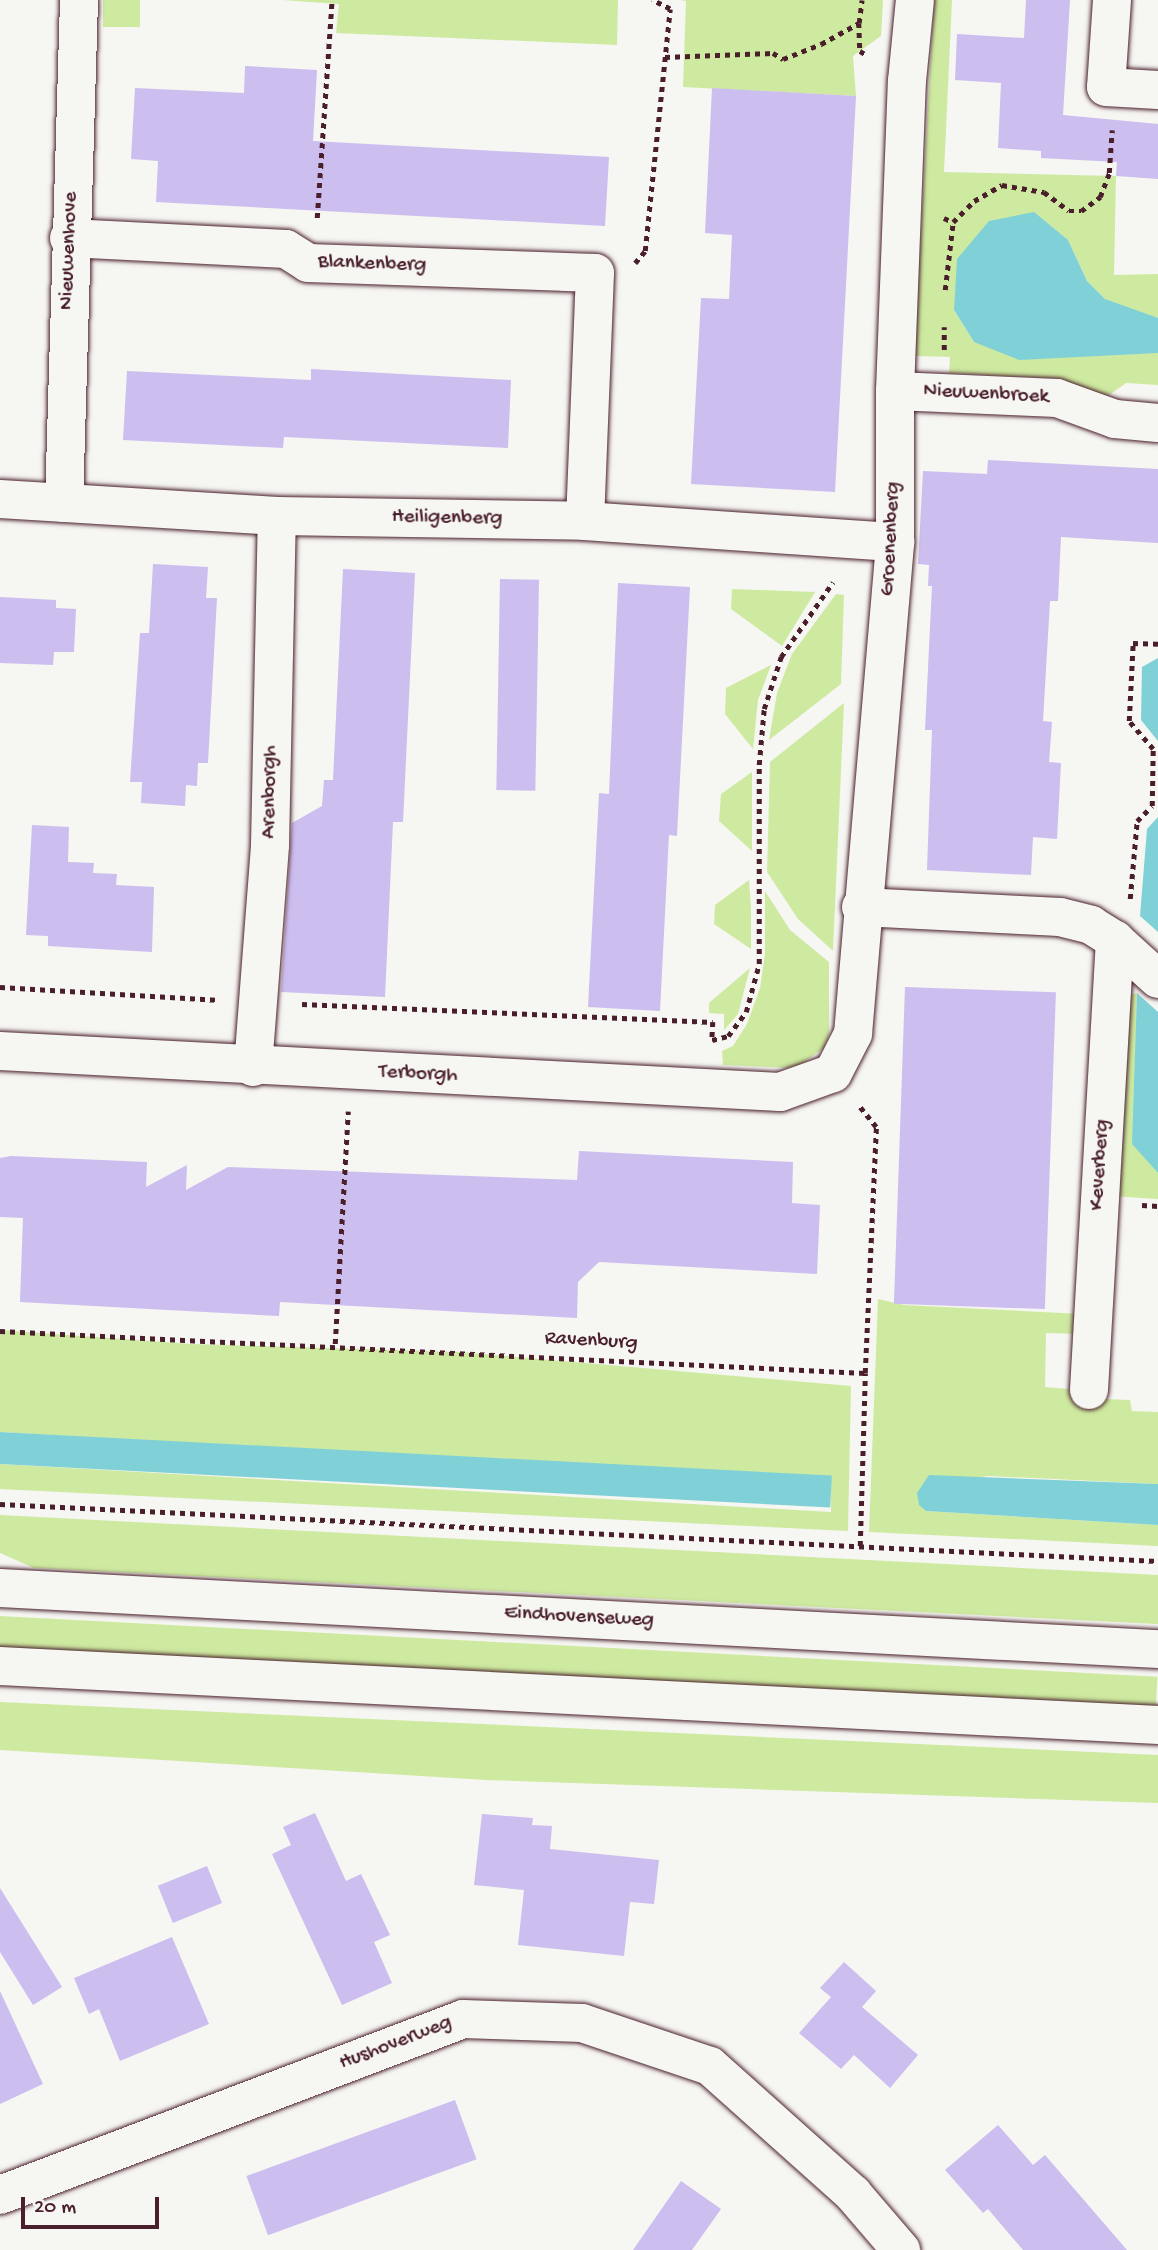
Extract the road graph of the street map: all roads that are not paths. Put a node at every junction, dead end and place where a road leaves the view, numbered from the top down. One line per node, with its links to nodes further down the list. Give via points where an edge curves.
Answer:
1 (79, 0): 5 (street, Nieuwenhove)
2 (915, 0): 6 (street, Groenenberg, via 907,81)
3 (1112, 0): 4 (street, via 1106,87)
4 (1158, 90)
5 (69, 238): 9 (street, Nieuwenhove); 11 (street, Blankenberg, via 286,249 308,263 595,273)
6 (895, 391): 7 (street, Nieuwenbroek, via 1057,398 1115,419); 12 (street, Groenenberg)
7 (1158, 423)
8 (0, 499): 9 (street, Heiligenberg)
9 (64, 503): 10 (street, Heiligenberg)
10 (277, 516): 11 (street, Heiligenberg); 17 (street, Arenborgh, via 270,845)
11 (586, 521): 12 (street, Heiligenberg)
12 (878, 541): 13 (street, Groenenberg)
13 (861, 907): 14 (street, via 1060,917 1091,925); 18 (street, Groenenberg, via 853,1034)
14 (1115, 940): 15 (street); 19 (street, Keverberg)
15 (1158, 979)
16 (0, 1051): 17 (street, Terborgh)
17 (253, 1067): 18 (street, Terborgh, via 780,1092)
18 (833, 1073)
19 (1089, 1390)
20 (0, 1588): 21 (street, Eindhovenseweg)
21 (1158, 1649)
22 (0, 1666): 23 (street)
23 (1158, 1725)
24 (0, 2195): 25 (street, Hushoverweg, via 463,2019 582,2023 710,2066 853,2194)
25 (901, 2250)

